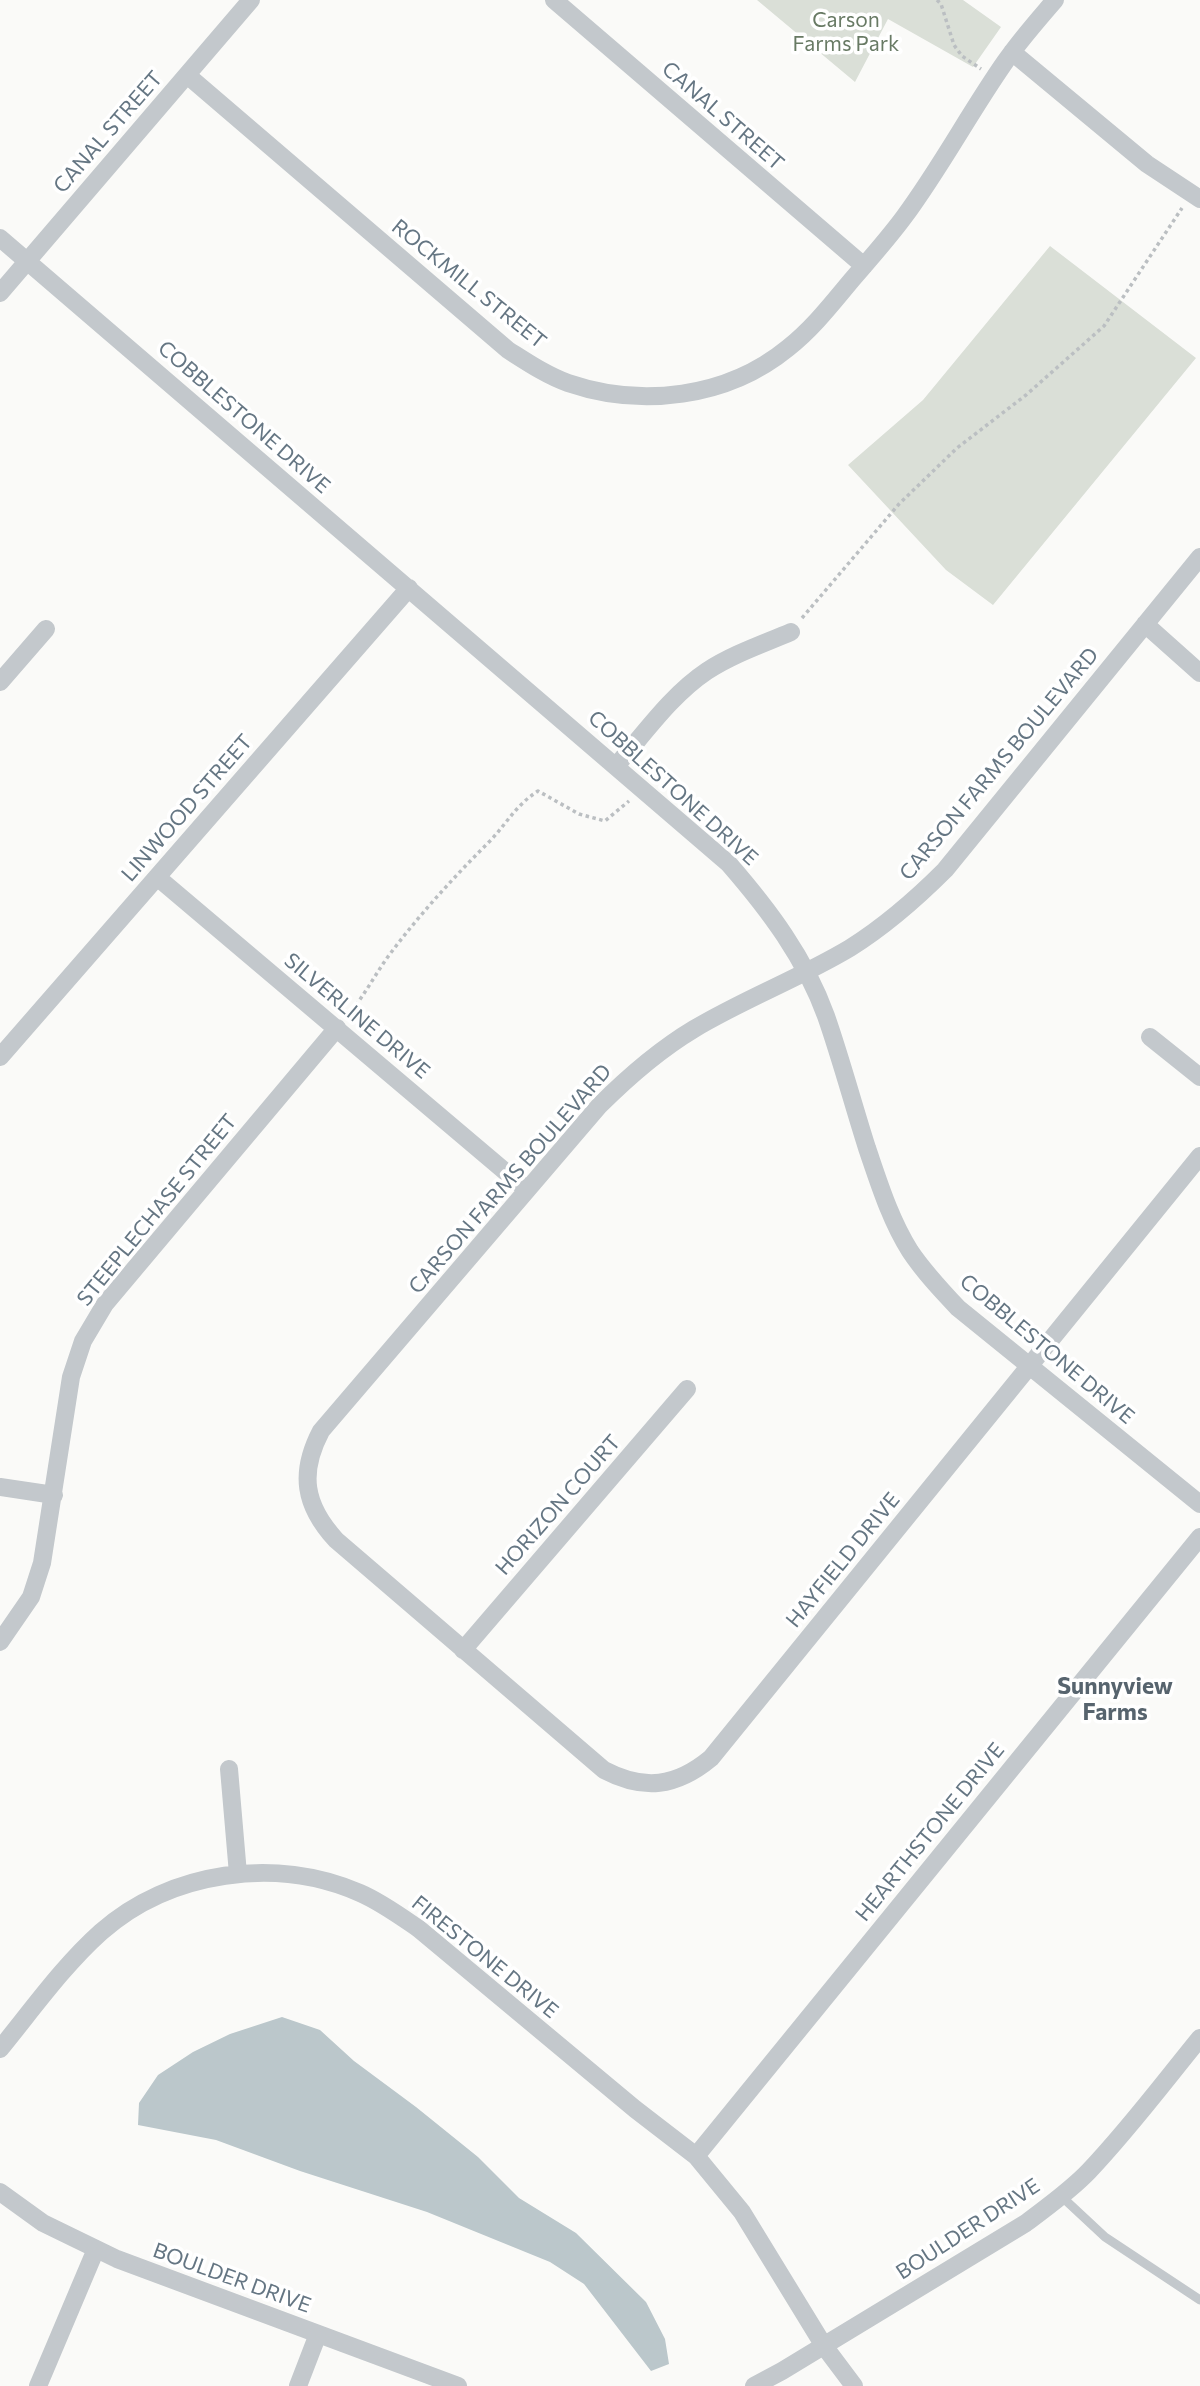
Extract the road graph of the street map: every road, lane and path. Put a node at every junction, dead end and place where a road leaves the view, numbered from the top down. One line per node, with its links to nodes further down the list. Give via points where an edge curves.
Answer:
1 (251, 0): 6 (street, CANAL STREET)
2 (554, 0): 11 (street, CANAL STREET)
3 (937, 0): 7 (path, via 954,45)
4 (1055, 0): 5 (street, ROCKMILL STREET)
5 (1012, 52): 7 (street, ROCKMILL STREET); 8 (street, via 1147,164)
6 (187, 75): 10 (street, CANAL STREET); 11 (street, ROCKMILL STREET, via 508,350 537,369 596,391 651,397 694,393 728,383 786,350 813,327)
7 (993, 79): 11 (street, ROCKMILL STREET, via 903,218)
8 (1196, 196): 17 (path, via 1104,326 957,448 899,504)
9 (0, 237): 10 (street, COBBLESTONE DRIVE)
10 (27, 261): 12 (street, CANAL STREET); 14 (street, COBBLESTONE DRIVE)
11 (864, 266)
12 (0, 293)
13 (1200, 557): 15 (street, CARSON FARMS BOULEVARD)
14 (408, 588): 20 (street, COBBLESTONE DRIVE); 22 (street, LINWOOD STREET)
15 (1145, 624): 18 (street); 23 (street, CARSON FARMS BOULEVARD, via 919,896 850,948)
16 (46, 629): 19 (street)
17 (792, 632): 20 (street, via 705,672 680,693)
18 (1200, 673)
19 (0, 682)
20 (616, 766): 21 (street, COBBLESTONE DRIVE)
21 (640, 787): 23 (street, COBBLESTONE DRIVE, via 729,864 759,898); 24 (path, via 605,821 579,814 538,791 522,801 442,889)
22 (157, 877): 24 (street, SILVERLINE DRIVE); 26 (street, LINWOOD STREET)
23 (806, 971): 29 (street, CARSON FARMS BOULEVARD, via 695,1028 659,1052 599,1106); 30 (street, COBBLESTONE DRIVE, via 825,1014 879,1186 909,1250 958,1308)
24 (337, 1028): 29 (street, SILVERLINE DRIVE); 33 (street, STEEPLECHASE STREET, via 105,1304 83,1341 71,1377)
25 (1150, 1037): 27 (street)
26 (0, 1057)
27 (1200, 1077)
28 (1200, 1156): 30 (street, HAYFIELD DRIVE)
29 (527, 1190): 37 (street, CARSON FARMS BOULEVARD, via 321,1431 307,1468 307,1488 321,1524)
30 (1029, 1366): 34 (street, COBBLESTONE DRIVE); 37 (street, HAYFIELD DRIVE, via 711,1758 696,1770 658,1784 621,1779 604,1770)
31 (687, 1390): 37 (street, HORIZON COURT)
32 (0, 1487): 33 (street)
33 (54, 1495): 36 (street, STEEPLECHASE STREET, via 31,1597)
34 (1200, 1504)
35 (1200, 1536): 42 (street, HEARTHSTONE DRIVE)
36 (0, 1642)
37 (463, 1650)
38 (229, 1769): 39 (street)
39 (238, 1874): 41 (street, FIRESTONE DRIVE, via 180,1886 111,1924 80,1951); 42 (street, FIRESTONE DRIVE, via 260,1871 331,1882 384,1905)
40 (1200, 2038): 44 (street, BOULDER DRIVE, via 1112,2145)
41 (0, 2049)
42 (696, 2156): 48 (street, FIRESTONE DRIVE, via 742,2212)
43 (0, 2192): 45 (street, BOULDER DRIVE, via 43,2223)
44 (1061, 2196): 46 (lane, via 1105,2237); 48 (street, BOULDER DRIVE, via 1026,2223)
45 (96, 2249): 47 (street, BOULDER DRIVE); 49 (street)
46 (1200, 2300)
47 (318, 2334): 50 (street); 51 (street, BOULDER DRIVE)
48 (824, 2346): 52 (street, BOULDER DRIVE); 53 (street, FIRESTONE DRIVE)
49 (38, 2386)
50 (298, 2386)
51 (458, 2386)
52 (754, 2386)
53 (854, 2386)

